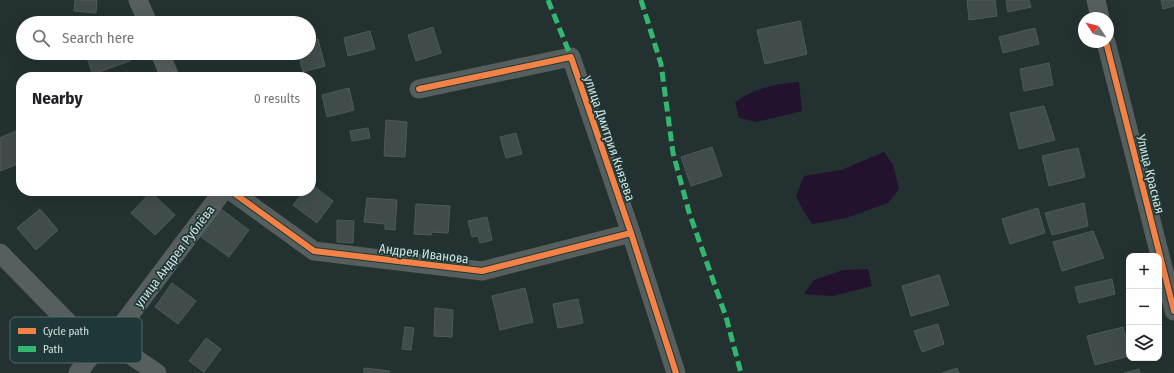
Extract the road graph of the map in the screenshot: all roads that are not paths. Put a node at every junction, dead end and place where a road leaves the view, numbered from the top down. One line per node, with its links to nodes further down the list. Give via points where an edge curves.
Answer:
1 (138, 0): 4 (street)
2 (1096, 0): 3 (street)
3 (1099, 12)
4 (145, 16)
5 (1108, 48): 13 (street, Улица Красная)
6 (163, 60): 7 (street)
7 (168, 72)
8 (419, 89): 11 (street, улица Дмитрия Князева, via 571,57)
9 (219, 196): 15 (street, улица Андрея Рублёва)
10 (238, 196): 11 (street, Андрея Иванова, via 314,251 482,271)
11 (631, 233): 20 (street, улица Дмитрия Князева)
12 (0, 253): 14 (street)
13 (1174, 311)
14 (71, 317)
15 (124, 317)
16 (87, 363): 18 (street, улица Андрея Рублёва)
17 (137, 363): 19 (street)
18 (78, 373)
19 (157, 373)
20 (676, 373)

